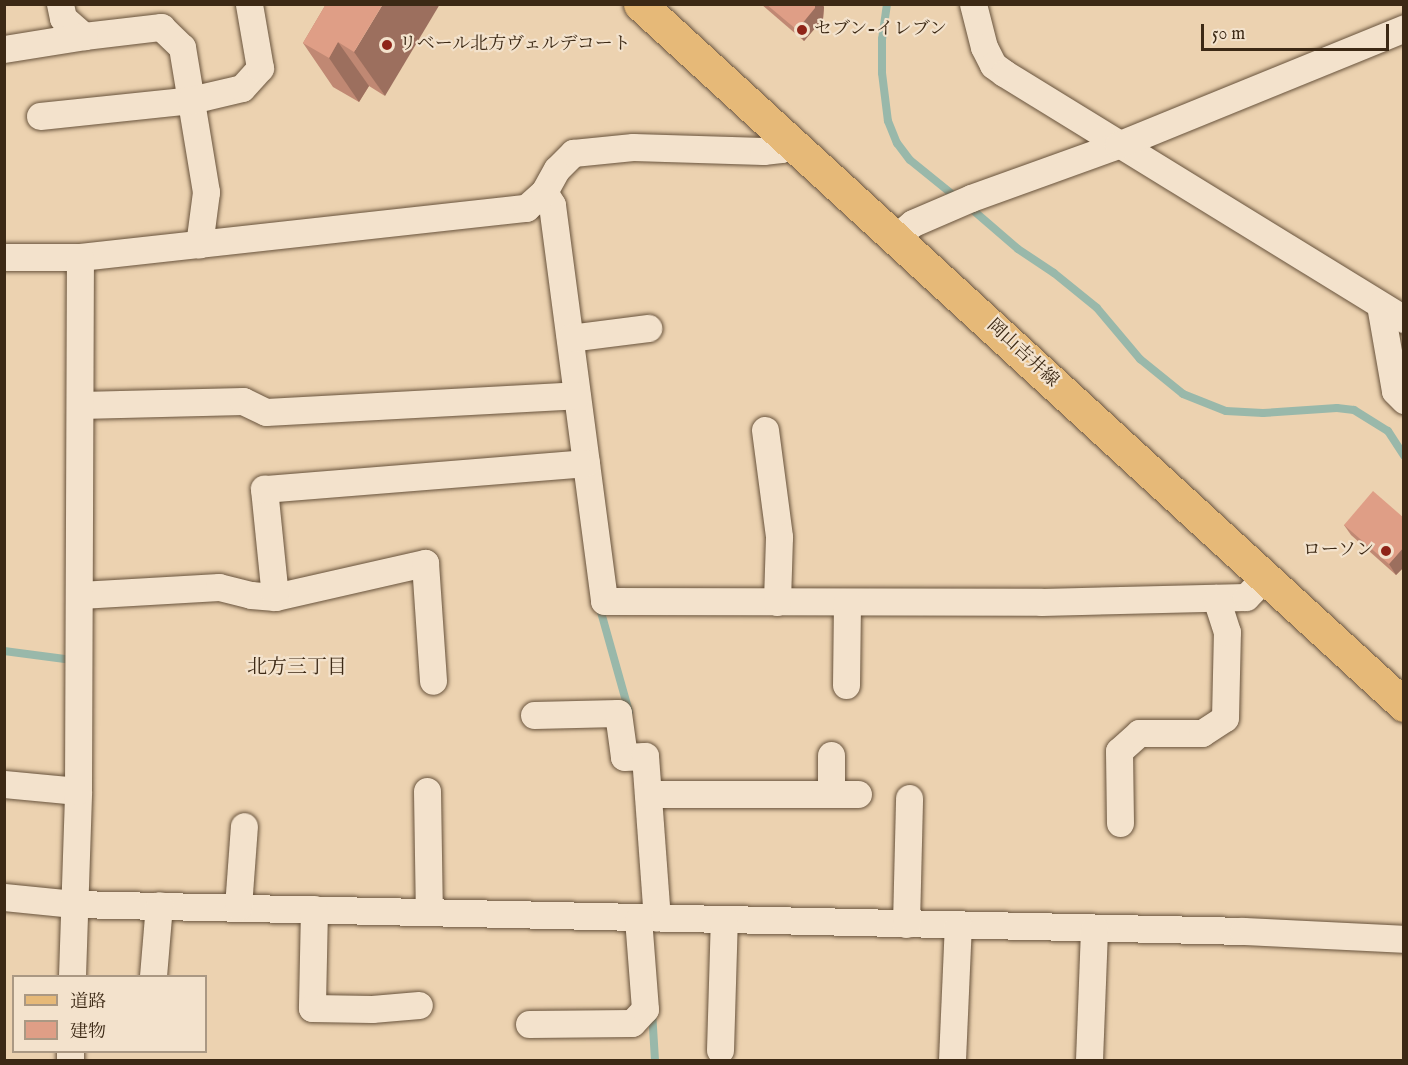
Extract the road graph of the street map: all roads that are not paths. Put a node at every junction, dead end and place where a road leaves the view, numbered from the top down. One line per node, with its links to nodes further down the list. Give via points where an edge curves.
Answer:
1 (60, 4): 6 (street, via 63,18)
2 (249, 4): 8 (street, via 260,68 242,88)
3 (640, 4): 10 (main road, 岡山吉井線)
4 (973, 4): 11 (street, via 993,65)
5 (1404, 28): 11 (street)
6 (84, 36): 7 (street); 8 (street, via 161,27 182,47)
7 (4, 49)
8 (191, 100): 9 (street); 14 (street, via 206,192)
9 (40, 116)
10 (791, 144): 12 (street, via 764,151 667,147 573,153 557,168); 13 (main road, 岡山吉井線)
11 (1118, 145): 13 (street, via 963,202 914,224); 17 (street)
12 (544, 192): 14 (street, via 526,207); 20 (street, via 552,205)
13 (896, 238): 26 (main road, 岡山吉井線)
14 (199, 245): 16 (street)
15 (4, 257): 16 (street)
16 (80, 257): 23 (street)
17 (1380, 305): 18 (street); 22 (street, via 1395,391)
18 (1404, 319)
19 (648, 328): 20 (street)
20 (570, 338): 21 (street)
21 (571, 395): 23 (street, via 266,412 243,401); 25 (street)
22 (1404, 400)
23 (80, 405): 27 (street)
24 (765, 429): 30 (street, via 779,537)
25 (580, 463): 28 (street, via 264,489); 30 (street, via 604,601)
26 (1265, 577): 29 (street, via 1246,597); 34 (main road, 岡山吉井線)
27 (80, 595): 28 (street, via 219,587); 38 (street)
28 (275, 597): 32 (street, via 425,563)
29 (1216, 598): 31 (street); 44 (street, via 1227,632 1225,718 1202,733 1138,733 1119,751)
30 (777, 602): 31 (street)
31 (847, 602): 33 (street)
32 (433, 681)
33 (846, 685)
34 (1404, 705)
35 (534, 715): 40 (street, via 618,713 624,757 645,756)
36 (831, 754): 41 (street)
37 (4, 784): 38 (street)
38 (71, 790): 47 (street)
39 (427, 791): 51 (street)
40 (648, 794): 41 (street); 52 (street)
41 (831, 794): 42 (street)
42 (858, 794)
43 (909, 798): 54 (street)
44 (1120, 823)
45 (244, 826): 49 (street)
46 (4, 897): 47 (street)
47 (67, 904): 48 (street); 58 (street)
48 (159, 905): 49 (street); 59 (street)
49 (238, 907): 50 (street)
50 (314, 909): 51 (street); 60 (street, via 312,1008 372,1010)
51 (429, 912): 52 (street)
52 (647, 919): 53 (street); 61 (street, via 645,1009 632,1023)
53 (724, 920): 54 (street); 62 (street)
54 (906, 924): 55 (street)
55 (958, 925): 56 (street); 63 (street)
56 (1095, 928): 57 (street); 64 (street)
57 (1404, 939)
58 (72, 975)
59 (153, 975)
60 (418, 1005)
61 (529, 1024)
62 (720, 1050)
63 (952, 1060)
64 (1089, 1060)

